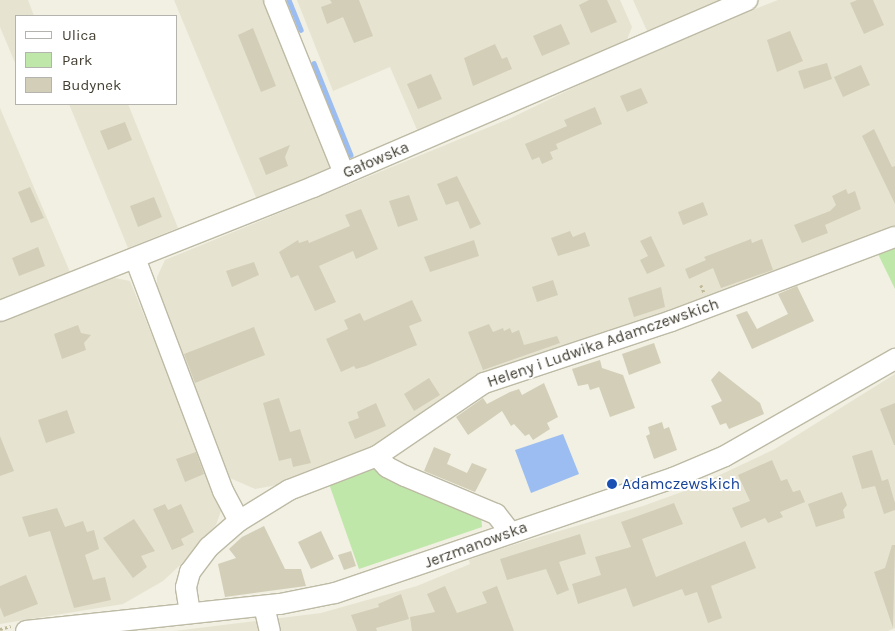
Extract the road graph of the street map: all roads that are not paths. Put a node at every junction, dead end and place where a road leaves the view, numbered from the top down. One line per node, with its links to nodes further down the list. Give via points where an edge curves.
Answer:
1 (274, 0): 3 (street)
2 (748, 0): 3 (street, Gałowska)
3 (344, 173): 5 (street, Gałowska)
4 (895, 237): 8 (street, Heleny i Ludwika Adamczewskich, via 671,321 484,383)
5 (135, 258): 6 (street, Gałowska); 9 (street, via 219,482)
6 (0, 311)
7 (895, 358): 10 (street, Jerzmanowska, via 738,451 673,478)
8 (377, 456): 9 (street, Heleny i Ludwika Adamczewskich, via 290,490); 10 (street, via 387,467 405,476 496,514)
9 (239, 521): 12 (street, Heleny i Ludwika Adamczewskich, via 210,547 190,572 186,587)
10 (511, 534): 11 (street, Jerzmanowska, via 336,593)
11 (264, 606): 12 (street, Jerzmanowska); 15 (street)
12 (190, 613): 13 (street, Jerzmanowska)
13 (140, 624): 14 (street, Jerzmanowska)
14 (26, 631)
15 (270, 631)

